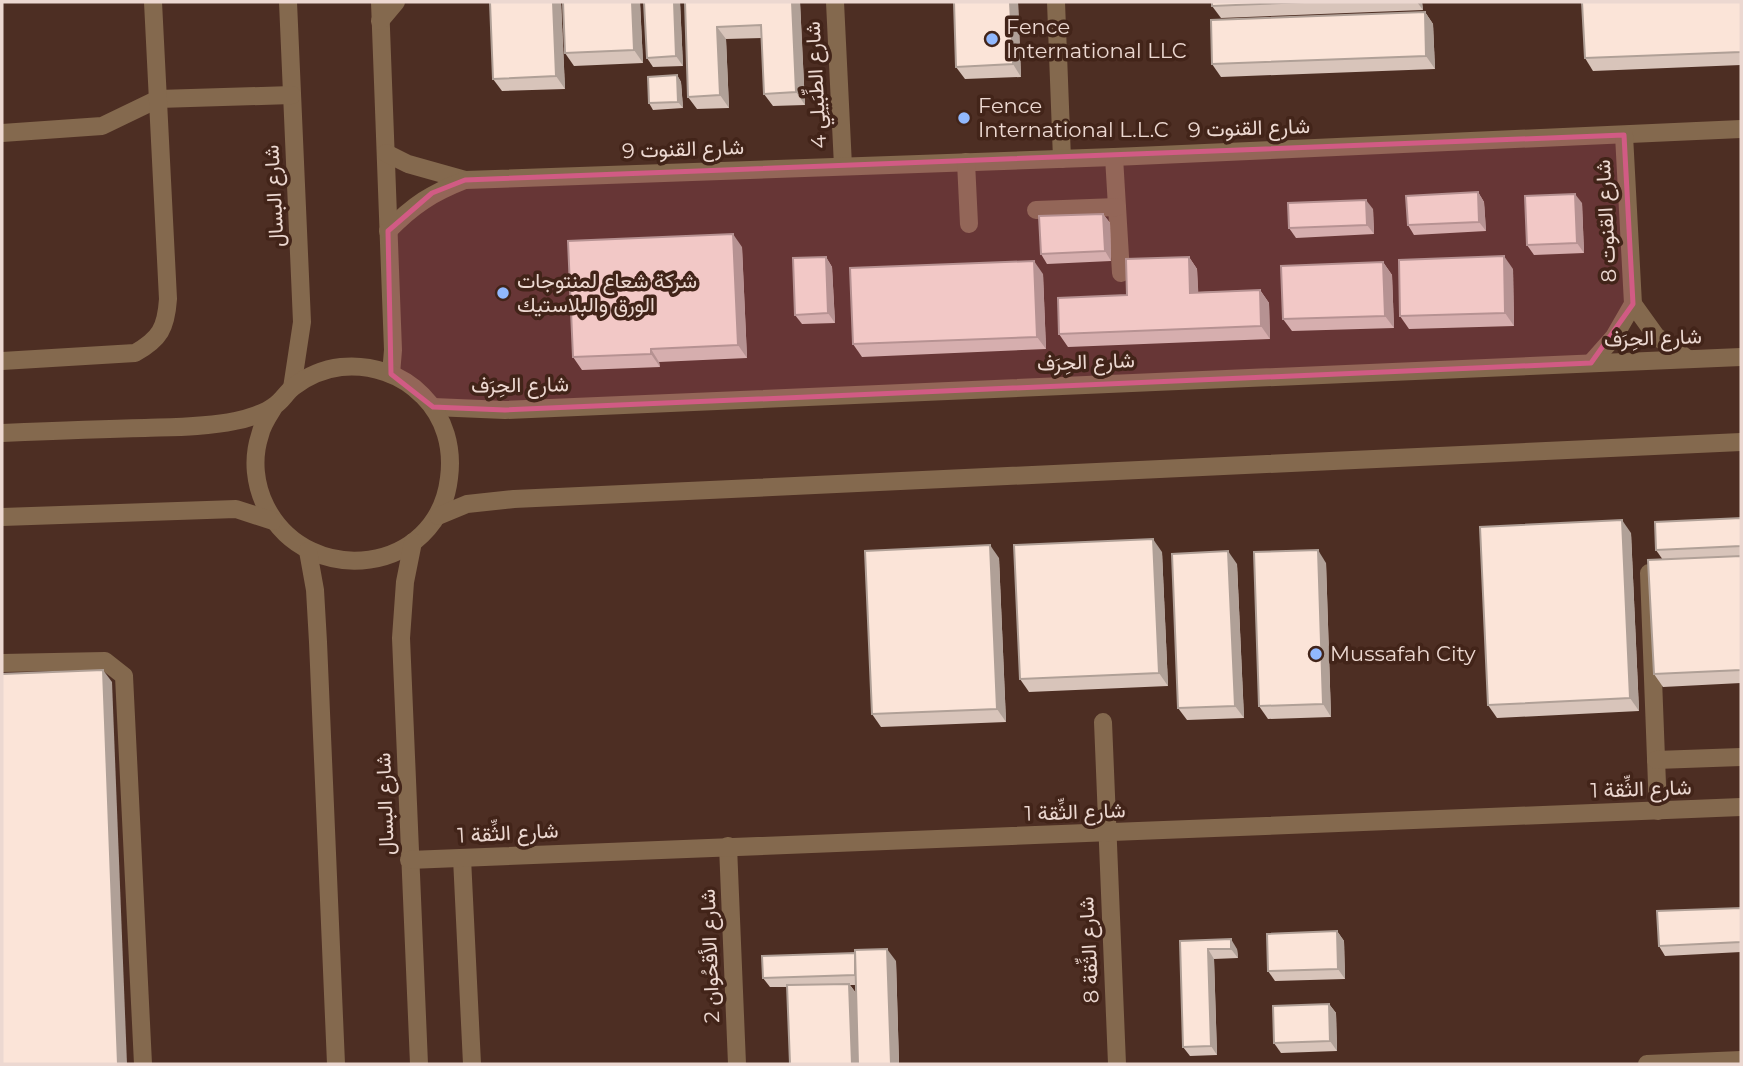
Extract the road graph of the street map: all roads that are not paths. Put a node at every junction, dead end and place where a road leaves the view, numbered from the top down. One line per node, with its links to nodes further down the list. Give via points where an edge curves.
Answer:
1 (153, 2): 9 (street)
2 (288, 2): 8 (street, شارع البسال)
3 (380, 2): 7 (street)
4 (396, 2): 7 (street)
5 (835, 2): 17 (street, شارع الطِّبَيلِي 4)
6 (1056, 2): 15 (street)
7 (380, 21): 13 (street)
8 (292, 95): 9 (street); 30 (street, شارع البسال, via 302,321)
9 (158, 99): 11 (street, via 102,126); 27 (street, via 168,299 161,333 135,353)
10 (1741, 129): 12 (street, شارع القنوت 9)
11 (2, 133)
12 (1624, 135): 14 (street, شارع القنوت 9); 24 (street, شارع القنوت 8)
13 (386, 153): 18 (street, شارع القنوت 9); 22 (street)
14 (1114, 157): 15 (street, شارع القنوت 9); 19 (street)
15 (1062, 159): 16 (street, شارع القنوت 9)
16 (966, 162): 17 (street, شارع القنوت 9); 21 (street)
17 (843, 166): 18 (street, شارع القنوت 9)
18 (465, 180): 22 (street, شارع القنوت 9, via 407,210)
19 (1117, 207): 20 (street); 23 (street)
20 (1036, 211)
21 (969, 224)
22 (388, 231): 29 (street)
23 (1121, 273)
24 (1633, 304): 26 (street, شارع القنوت 8, via 1656,336); 28 (street, شارع القنوت 8, via 1614,337)
25 (1741, 357): 26 (street, شارع الحِرَف)
26 (1688, 359): 28 (street, شارع الحِرَف)
27 (2, 361)
28 (1591, 363): 32 (street, شارع الحِرَف, via 505,410)
29 (391, 374): 30 (street, via 365,367 339,368 314,374); 32 (street)
30 (292, 388): 31 (street)
31 (274, 407): 33 (street, via 236,421 194,426); 37 (street, via 260,434 255,464 260,494)
32 (433, 407): 35 (street, via 447,433 452,461)
33 (2, 433)
34 (1741, 442): 35 (street, via 513,499 467,504)
35 (438, 516): 38 (street)
36 (2, 517): 37 (street, via 236,509)
37 (274, 521): 39 (street)
38 (413, 542): 39 (street, via 373,560 351,562); 50 (street, شارع البسال, via 401,638)
39 (308, 551): 53 (street, via 318,642)
40 (1649, 573): 44 (street)
41 (2, 663): 52 (street, via 105,661 124,676)
42 (1104, 722): 47 (street, شارع الثِّقة 8)
43 (1741, 757): 44 (street)
44 (1656, 760): 46 (street)
45 (1741, 807): 46 (street, شارع الثِّقة 1)
46 (1658, 811): 47 (street, شارع الثِّقة 1)
47 (1107, 834): 48 (street, شارع الثِّقة 1); 57 (street, شارع الثِّقة 8)
48 (728, 846): 49 (street, شارع الثِّقة 1); 56 (street, شارع الأقحُوان 2)
49 (462, 858): 50 (street, شارع الثِّقة 1); 55 (street)
50 (410, 860): 54 (street, شارع البسال)
51 (1741, 1060): 59 (street)
52 (143, 1064)
53 (336, 1064)
54 (419, 1064)
55 (472, 1064)
56 (737, 1064)
57 (1117, 1064)
58 (1647, 1064): 59 (street)
59 (1661, 1064)

